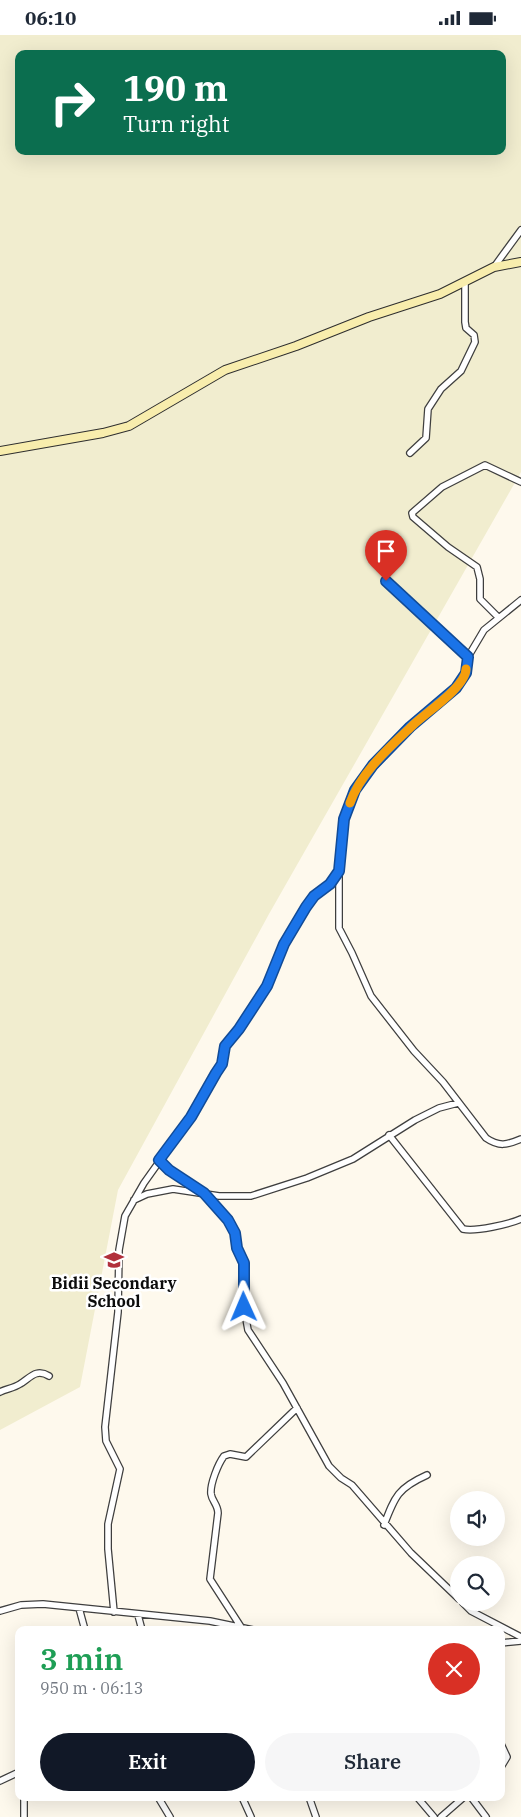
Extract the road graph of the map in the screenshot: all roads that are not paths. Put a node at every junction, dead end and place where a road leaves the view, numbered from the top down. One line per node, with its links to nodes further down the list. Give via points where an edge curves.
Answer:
1 (521, 230): 3 (street)
2 (521, 262): 3 (main road)
3 (494, 267): 4 (main road)
4 (465, 283): 5 (main road, via 226,369 129,426); 6 (street, via 464,322 475,342 461,371 441,389 428,409 426,438)
5 (0, 451)
6 (410, 453)
7 (521, 482): 10 (street, via 485,465 442,487 412,513 448,547 478,567 480,599)
8 (386, 581): 11 (street)
9 (521, 600): 10 (street)
10 (498, 617): 11 (street, via 484,630)
11 (468, 657): 12 (street, via 466,673 460,684 410,727 373,765 355,790 344,819)
12 (339, 871): 13 (street, via 339,928 371,996); 16 (street, via 306,907 284,944 267,986 225,1046 222,1064 191,1117)
13 (458, 1103): 14 (street, via 426,1114); 15 (street, via 479,1131 495,1145 509,1145)
14 (389, 1135): 17 (street, via 352,1159 251,1196 220,1197); 19 (street, via 463,1229)
15 (521, 1139)
16 (159, 1160): 17 (street); 18 (street)
17 (204, 1193): 18 (street, via 167,1190); 22 (street, via 235,1233 244,1266 243,1296 248,1331)
18 (132, 1201): 29 (street, via 122,1229 118,1312 106,1406 106,1441 120,1469 108,1524)
19 (521, 1219)
20 (49, 1376): 21 (street, via 41,1372 33,1374 19,1385)
21 (0, 1392)
22 (297, 1408): 24 (street, via 329,1465 352,1485); 34 (street, via 246,1457 224,1456 212,1488 218,1513 210,1579)
23 (427, 1475): 24 (street, via 397,1493)
24 (384, 1525): 25 (street)
25 (450, 1591)
26 (78, 1608): 27 (street, via 43,1604); 29 (street); 31 (street)
27 (0, 1610)
28 (470, 1611): 35 (street)
29 (114, 1612): 30 (street)
30 (138, 1615): 32 (street); 33 (street)
31 (84, 1626)
32 (141, 1626)
33 (234, 1626)
34 (243, 1626)
35 (499, 1626)
36 (505, 1629): 37 (street)
37 (521, 1637)
38 (521, 1641): 39 (street)
39 (505, 1643)
40 (15, 1774): 41 (street)
41 (0, 1781)
42 (24, 1801): 49 (street)
43 (160, 1801): 50 (street)
44 (244, 1801): 51 (street)
45 (310, 1801): 52 (street)
46 (420, 1801): 53 (street)
47 (459, 1801): 54 (street)
48 (474, 1801): 55 (street)
49 (24, 1817)
50 (170, 1817)
51 (251, 1817)
52 (316, 1817)
53 (434, 1817)
54 (441, 1817)
55 (486, 1817)

